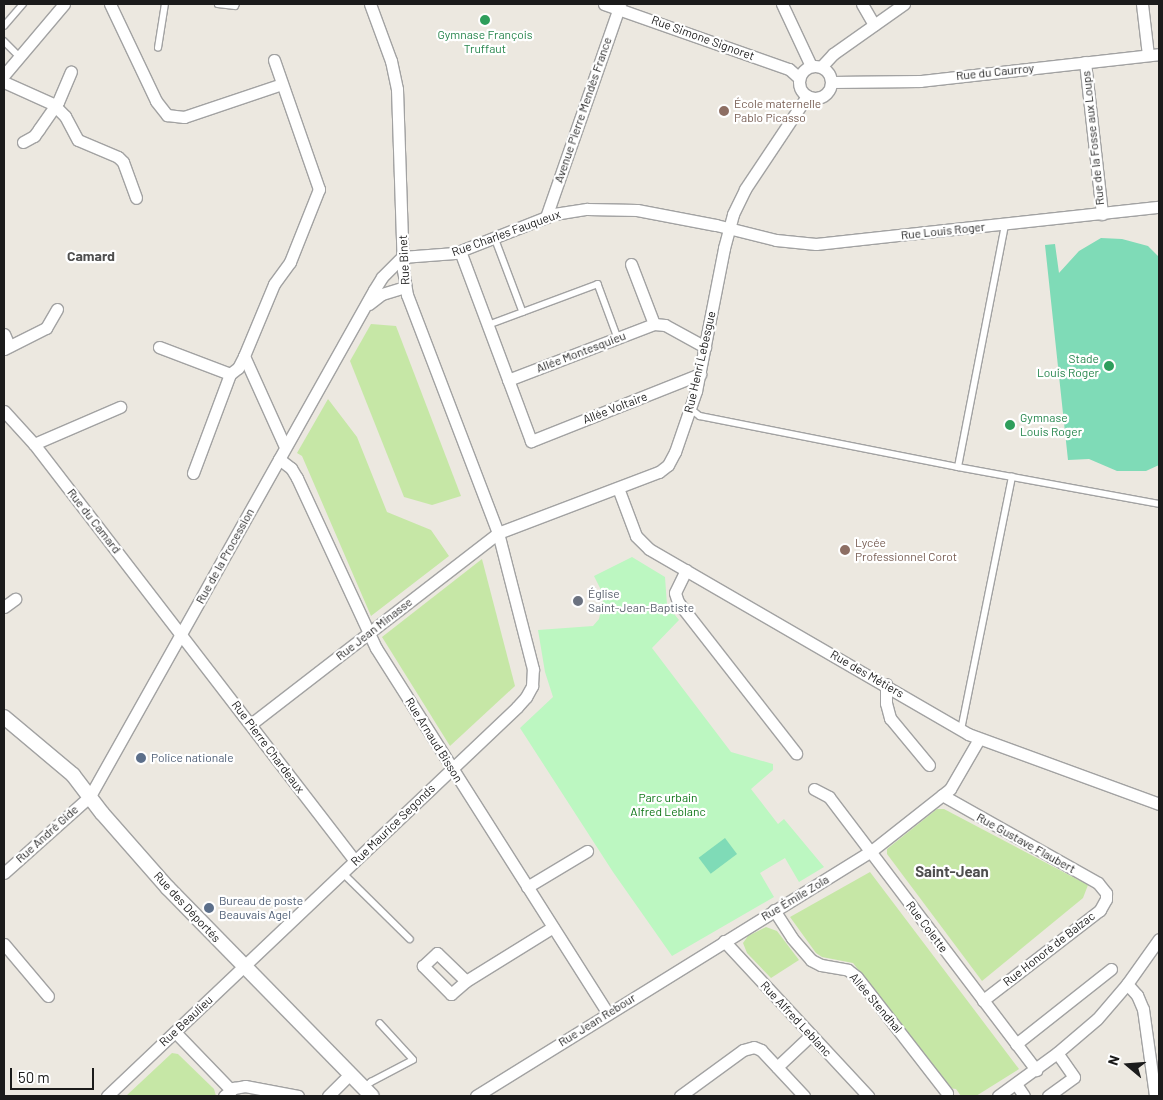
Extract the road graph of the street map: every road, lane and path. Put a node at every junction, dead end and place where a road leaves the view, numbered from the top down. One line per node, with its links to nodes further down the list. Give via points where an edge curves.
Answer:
1 (23, 4): 15 (lane)
2 (64, 4): 19 (street)
3 (110, 4): 28 (street, via 156,101 167,115 184,117)
4 (165, 4): 17 (lane)
5 (218, 4): 6 (lane)
6 (236, 4)
7 (370, 4): 40 (street, Rue Binet, via 391,61 397,90)
8 (604, 4): 13 (street, Rue Simone Signoret)
9 (782, 4): 22 (street)
10 (862, 4): 14 (street)
11 (904, 4): 14 (street)
12 (1142, 4): 18 (street)
13 (619, 6): 25 (street, Rue Simone Signoret, via 788,69); 35 (street, Avenue Pierre Mendès France)
14 (874, 25): 22 (street)
15 (4, 26)
16 (4, 41): 19 (lane)
17 (158, 48)
18 (1154, 54): 21 (street, Rue du Caurroy)
19 (19, 56): 24 (street)
20 (274, 60): 28 (street)
21 (1085, 62): 27 (street, Rue du Caurroy, via 920,81); 34 (street, Rue de la Fosse aux Loups)
22 (816, 66): 25 (street, via 804,70); 27 (street, via 828,72)
23 (71, 72): 30 (street)
24 (4, 75)
25 (799, 78): 29 (street, via 800,87)
26 (4, 82): 30 (street)
27 (831, 82): 29 (street, via 823,96)
28 (282, 84): 53 (street, via 318,193 290,262 274,284)
29 (807, 96): 37 (street, Rue Henri Lebesgue, via 745,189)
30 (55, 105): 31 (street, via 34,136); 32 (street, via 78,140 123,162)
31 (23, 142)
32 (136, 198)
33 (1159, 207): 34 (street, Rue Louis Roger)
34 (1102, 214): 36 (street, Rue Louis Roger)
35 (546, 217): 37 (street, Rue Charles Fauqueux, via 576,210 626,209); 38 (street, Rue Charles Fauqueux)
36 (1005, 225): 37 (street, Rue Louis Roger, via 816,244 776,240); 63 (lane)
37 (728, 228): 52 (street, Rue Henri Lebesgue)
38 (495, 238): 39 (street, Rue Charles Fauqueux); 44 (lane)
39 (460, 251): 40 (street, Rue Charles Fauqueux); 47 (street)
40 (402, 257): 42 (street, Rue Binet); 45 (street, Rue de la Procession, via 382,277)
41 (631, 264): 46 (street)
42 (405, 287): 45 (street, Rue de la Procession, via 377,297); 68 (street, Rue Binet, via 411,310)
43 (57, 308): 50 (street, via 46,328)
44 (523, 312): 47 (lane); 49 (lane, via 598,284)
45 (359, 316): 61 (street, Rue de la Procession)
46 (654, 324): 49 (street, Allée Montesquieu); 52 (street, via 665,325)
47 (488, 325): 56 (street)
48 (4, 334): 50 (street)
49 (618, 338): 56 (street, Allée Montesquieu)
50 (7, 347)
51 (159, 347): 54 (street)
52 (705, 347): 55 (street, Rue Henri Lebesgue)
53 (244, 356): 54 (street, via 238,368); 61 (street)
54 (230, 374): 64 (street)
55 (700, 374): 56 (street, Allée Voltaire, via 531,441); 58 (street, Rue Henri Lebesgue)
56 (508, 380)
57 (120, 407): 60 (street)
58 (691, 409): 63 (lane, via 700,416); 66 (street, Rue Henri Lebesgue, via 668,465 659,472)
59 (4, 411): 60 (street, Rue du Camard)
60 (34, 444): 72 (street, Rue du Camard)
61 (285, 447): 62 (street, Rue de la Procession)
62 (279, 459): 72 (street, Rue de la Procession); 73 (street, Rue Arnaud Bisson, via 297,478)
63 (958, 467): 65 (lane)
64 (193, 473)
65 (1012, 477): 67 (lane); 77 (lane)
66 (618, 488): 68 (street, Rue Henri Lebesgue); 69 (street, Rue des Métiers, via 638,540)
67 (1159, 504)
68 (498, 533): 73 (street, Rue Jean Minasse); 81 (street, Rue Maurice Segonds, via 533,669 533,680 526,697)
69 (686, 570): 74 (street, Rue des Métiers); 79 (street, via 676,599)
70 (15, 599): 71 (street)
71 (4, 607)
72 (181, 633): 76 (street, Rue Pierre Chardeaux); 83 (street, Rue de la Procession)
73 (368, 634): 76 (street, Rue Jean Minasse); 81 (street, Rue Arnaud Bisson)
74 (886, 684): 77 (street, Rue des Métiers); 80 (street, via 890,718)
75 (4, 717): 83 (street, Rue des Déportés, via 68,770)
76 (251, 724): 88 (street, Rue Pierre Chardeaux)
77 (961, 730): 78 (street, Rue des Métiers)
78 (979, 739): 84 (street, Rue Émile Zola, via 956,780); 85 (street, Rue des Métiers)
79 (796, 754)
80 (930, 765)
81 (452, 768): 88 (street, Rue Maurice Segonds); 91 (street, Rue Arnaud Bisson)
82 (814, 789): 87 (street, Rue Colette, via 828,797)
83 (90, 796): 89 (street, Rue André Gide); 99 (street, Rue des Déportés, via 162,882)
84 (942, 796): 87 (street, Rue Émile Zola); 92 (street, Rue Gustave Flaubert, via 1098,883)
85 (1159, 804)
86 (587, 851): 91 (street)
87 (870, 852): 93 (street, Rue Émile Zola); 104 (street, Rue Colette)
88 (355, 861): 90 (street, Rue Maurice Segonds)
89 (4, 873)
90 (343, 873): 95 (lane); 99 (street, Rue Maurice Segonds)
91 (528, 887): 94 (street, Rue Arnaud Bisson)
92 (1106, 893): 104 (street, Rue Honoré de Balzac, via 1100,910)
93 (774, 910): 97 (street, Rue Émile Zola); 117 (street, Allée Stendhal, via 812,960 848,970 857,977)
94 (553, 927): 101 (street); 105 (street, Rue Arnaud Bisson)
95 (410, 939)
96 (1159, 939): 102 (street)
97 (721, 942): 105 (street, Rue Jean Rebour); 108 (street, Rue Alfred Leblanc)
98 (4, 944): 103 (street)
99 (244, 967): 107 (street, Rue Beaulieu); 113 (street, Rue des Déportés)
100 (1111, 969): 109 (street)
101 (466, 981)
102 (1127, 984): 110 (street, via 1097,1019); 128 (street, via 1144,1009)
103 (48, 996)
104 (983, 1000): 109 (street, Rue Colette)
105 (608, 1014): 121 (street, Rue Jean Rebour)
106 (380, 1024): 115 (lane, via 413,1060 371,1082)
107 (175, 1032): 116 (street); 118 (street, Rue Beaulieu)
108 (811, 1035): 111 (street); 124 (street, Rue Alfred Leblanc)
109 (1016, 1044): 112 (street, Rue Colette)
110 (1057, 1053): 112 (street); 127 (street, via 1074,1077)
111 (777, 1067): 122 (street, via 758,1048 746,1048); 123 (street)
112 (1036, 1070): 114 (street)
113 (350, 1074): 115 (street, Rue des Déportés); 120 (street)
114 (1016, 1084): 125 (street); 126 (street)
115 (368, 1092)
116 (228, 1093): 119 (street, via 245,1086)
117 (948, 1093)
118 (107, 1096)
119 (298, 1096)
120 (328, 1096)
121 (476, 1096)
122 (680, 1096)
123 (804, 1096)
124 (868, 1096)
125 (998, 1096)
126 (1024, 1096)
127 (1048, 1096)
128 (1155, 1096)

